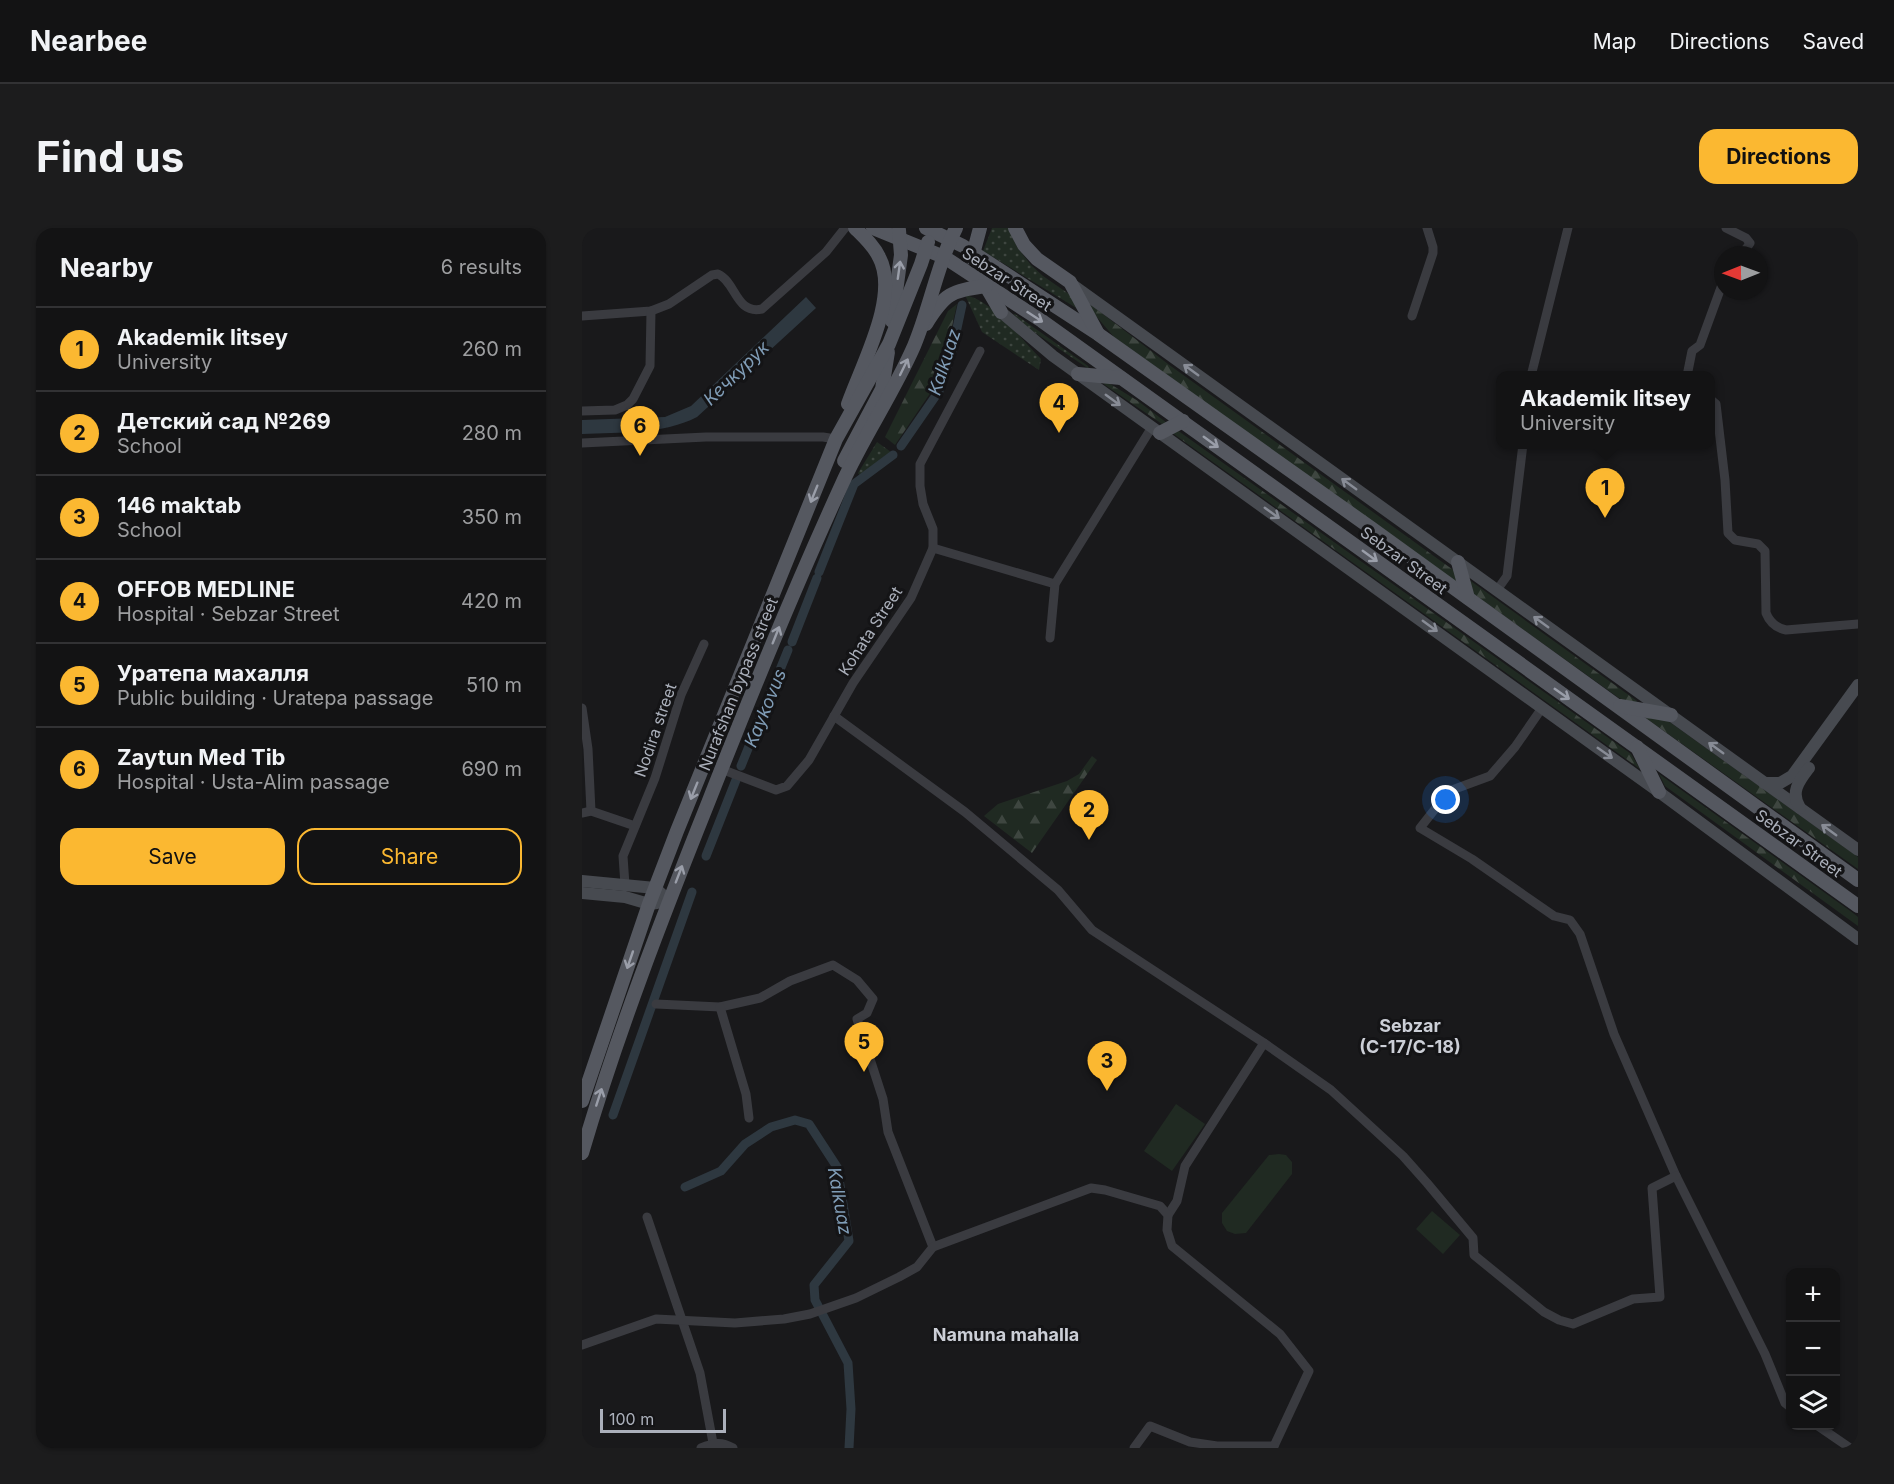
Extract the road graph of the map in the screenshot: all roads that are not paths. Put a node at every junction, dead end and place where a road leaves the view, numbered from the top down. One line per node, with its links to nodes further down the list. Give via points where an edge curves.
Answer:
1 (845, 228): 20 (street, via 826,252 762,309 752,310 744,305 718,274)
2 (855, 228): 37 (main road, via 879,255 887,289)
3 (873, 228): 10 (main road, Sebzar Street)
4 (980, 228): 14 (main road)
5 (1015, 228): 16 (main road, Sebzar Street, via 1037,259)
6 (1427, 228): 23 (street, via 1433,253)
7 (1568, 228): 28 (street)
8 (1726, 228): 12 (street, via 1748,240)
9 (930, 229): 11 (main road, Sebzar Street); 13 (main road)
10 (899, 233): 13 (main road, Sebzar Street); 25 (main road, one-way to 10, via 902,255)
11 (953, 234): 14 (main road, Sebzar Street); 15 (main road, Nurafshan bypass street)
12 (1748, 246)
13 (926, 248): 15 (main road, Sebzar Street); 25 (main road)
14 (973, 252): 17 (main road, via 975,271); 24 (main road, Sebzar Street)
15 (944, 257): 17 (main road, Sebzar Street); 26 (main road, Nurafshan bypass street)
16 (1070, 282): 24 (main road); 41 (street, Sebzar Street, one-way to 16)
17 (986, 286): 18 (main road); 21 (main road); 31 (main road, Sebzar Street, one-way to 31)
18 (970, 288): 21 (main road); 26 (main road, via 942,301)
19 (1716, 300): 29 (street, via 1700,345 1692,351)
20 (651, 311): 22 (street); 34 (street, via 650,366 633,399 615,410)
21 (1001, 312): 30 (street, Sebzar Street)
22 (582, 316)
23 (1412, 316)
24 (1098, 334): 32 (main road, Sebzar Street)
25 (889, 344): 37 (main road); 42 (main road, via 882,389 847,452)
26 (915, 344): 42 (main road, Nurafshan bypass street, one-way to 26, via 849,468)
27 (980, 351): 40 (street, via 920,464 920,486 933,529)
28 (1532, 371)
29 (1688, 371)
30 (1078, 374): 31 (main road); 36 (street, Sebzar Street, one-way to 36)
31 (1122, 378): 35 (main road, Sebzar Street)
32 (1189, 398): 35 (main road); 45 (main road, Sebzar Street)
33 (1715, 403): 46 (street, via 1728,533 1735,540 1758,544 1765,551 1769,620 1786,630)
34 (582, 411)
35 (1179, 419): 36 (main road); 50 (main road, Sebzar Street, one-way to 50)
36 (1156, 430): 43 (street); 55 (street, Sebzar Street, one-way to 55)
37 (836, 440): 38 (street, via 706,437); 69 (main road, one-way to 69)
38 (582, 442)
39 (1522, 449): 44 (street, via 1507,576)
40 (933, 548): 43 (street); 56 (street, Kohata Street, via 911,598)
41 (1458, 562): 44 (street, Sebzar Street); 45 (main road)
42 (803, 570): 59 (main road, Nurafshan bypass street, one-way to 42)
43 (1055, 584): 47 (street)
44 (1497, 590): 57 (street, Sebzar Street, one-way to 44)
45 (1468, 598): 49 (main road, Sebzar Street)
46 (1858, 624)
47 (1050, 638)
48 (705, 644): 64 (street, Nodira street, via 681,695)
49 (1553, 660): 50 (main road); 53 (main road, Sebzar Street)
50 (1540, 679): 58 (main road, Sebzar Street, one-way to 58)
51 (1858, 685): 60 (street, via 1792,776 1780,783)
52 (1858, 699): 62 (street, via 1797,785)
53 (1615, 705): 57 (main road); 66 (main road, Sebzar Street)
54 (582, 708): 63 (street, via 588,749)
55 (1542, 708): 61 (street, Sebzar Street, one-way to 61); 81 (street, via 1490,776 1452,790 1420,828 1554,916 1575,925 1614,1034)
56 (834, 716): 59 (street, Kohata Street, via 809,760 787,786 776,790); 77 (street, via 965,812 1058,890 1092,930)
57 (1671, 716): 60 (street, Sebzar Street, one-way to 57)
58 (1636, 746): 61 (main road); 73 (main road, Sebzar Street)
59 (722, 769): 71 (main road, Nurafshan bypass street, one-way to 59)
60 (1764, 783): 62 (street, Sebzar Street)
61 (1659, 792): 74 (street, Sebzar Street)
62 (1801, 809): 65 (street, Sebzar Street, one-way to 62)
63 (586, 812): 64 (street)
64 (635, 826): 68 (street, Nodira street, via 623,856)
65 (1858, 850)
66 (1858, 880)
67 (582, 881): 68 (street)
68 (626, 885): 69 (street)
69 (655, 888): 71 (street); 72 (main road)
70 (582, 893): 72 (street, via 625,897)
71 (669, 901): 72 (street); 80 (main road, Nurafshan bypass street, one-way to 71)
72 (649, 904): 78 (main road, one-way to 78)
73 (1858, 906)
74 (1858, 939)
75 (657, 1004): 76 (street)
76 (720, 1007): 79 (street, via 746,1094); 84 (street, via 760,998 790,981 833,965 857,980 873,999 867,1013 856,1019 883,1099 888,1132)
77 (1264, 1042): 81 (street, via 1332,1090 1403,1156 1473,1238 1474,1255 1559,1320 1574,1324 1633,1299 1660,1297 1652,1188); 82 (street, via 1185,1166 1177,1201)
78 (582, 1101)
79 (749, 1118)
80 (582, 1153)
81 (1677, 1176): 87 (street)
82 (1168, 1215): 84 (street, via 1160,1206 1091,1188); 90 (street, via 1172,1246 1280,1334 1309,1371)
83 (647, 1217): 85 (street)
84 (933, 1247): 85 (street, via 917,1267 899,1278 810,1314 735,1323)
85 (682, 1321): 86 (street, via 656,1319); 89 (street, via 700,1373)
86 (582, 1345)
87 (1786, 1403)
88 (1825, 1430): 94 (street)
89 (713, 1443): 91 (street); 92 (street)
90 (1275, 1447): 93 (street, via 1190,1442 1150,1426)
91 (701, 1448)
92 (733, 1448)
93 (1134, 1448)
94 (1850, 1448)

